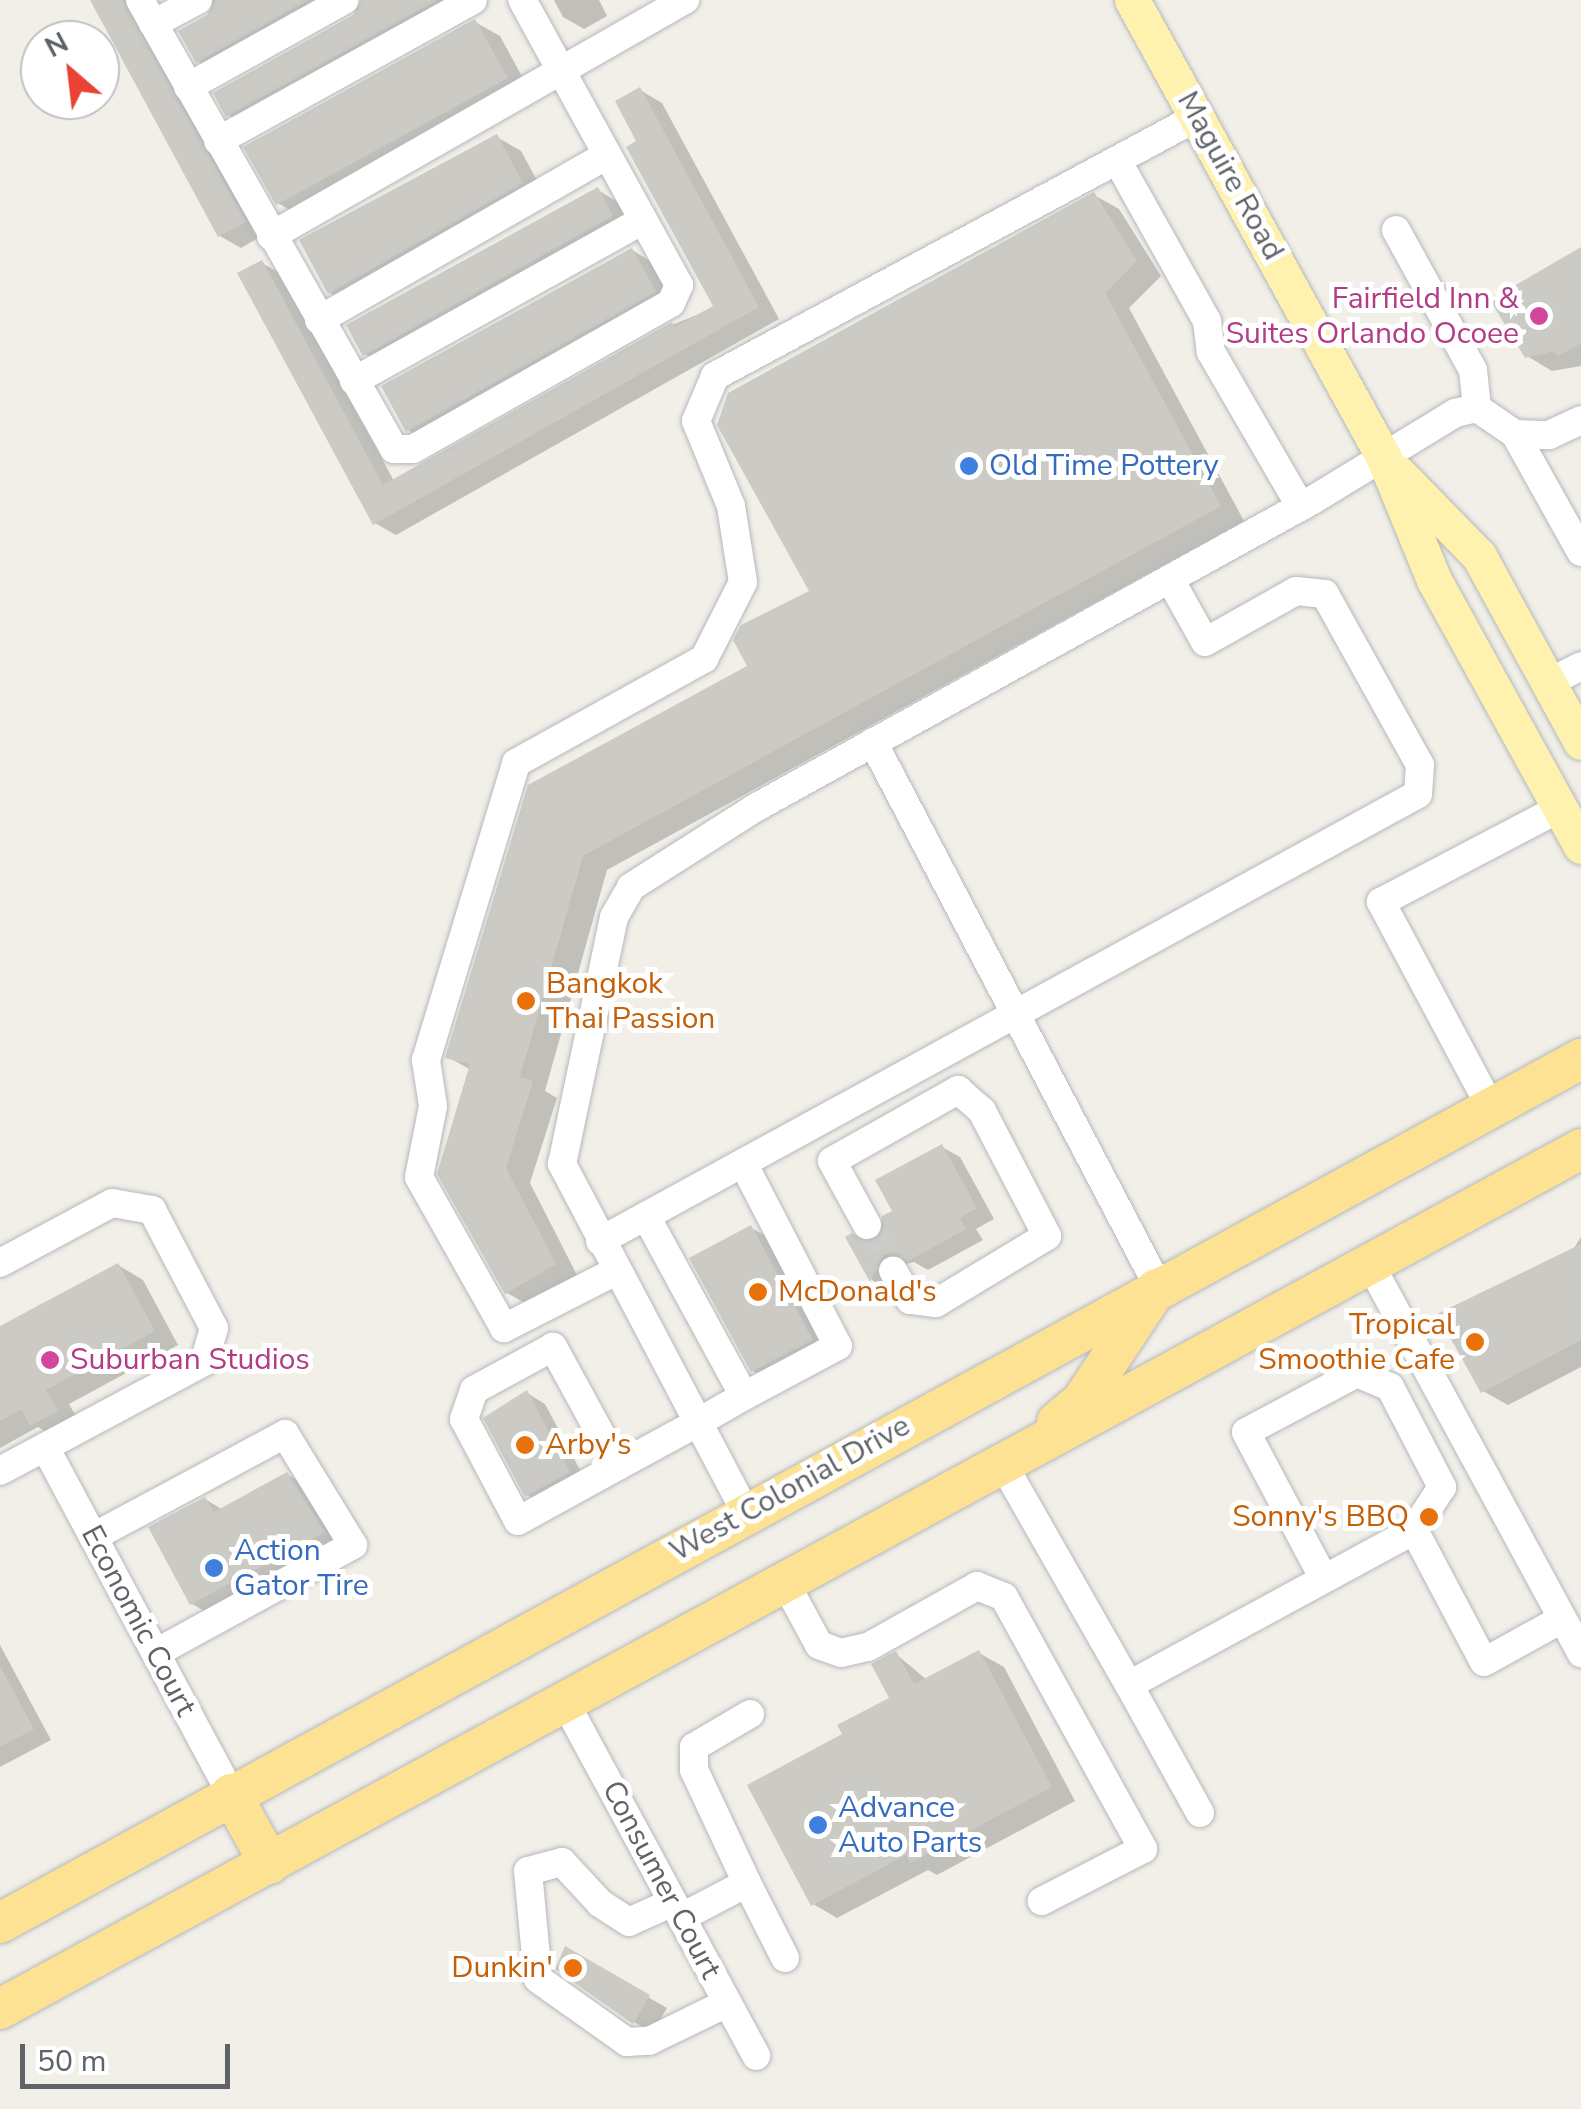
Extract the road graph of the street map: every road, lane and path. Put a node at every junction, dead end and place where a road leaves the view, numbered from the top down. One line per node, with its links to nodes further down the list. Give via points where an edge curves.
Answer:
1 (198, 0): 7 (street)
2 (344, 0): 9 (street)
3 (472, 0): 11 (street)
4 (522, 0): 8 (street)
5 (685, 0): 8 (street)
6 (1132, 0): 10 (main road, Maguire Road)
7 (146, 12): 9 (street)
8 (561, 72): 12 (street); 16 (street)
9 (188, 86): 11 (street)
10 (1199, 116): 13 (street); 22 (main road, Maguire Road)
11 (218, 140): 16 (street)
12 (607, 155): 14 (street); 17 (street)
13 (1117, 160): 23 (street, via 1208,321 1211,352); 47 (street, via 715,376 696,421 731,506 743,582 704,659 516,763 426,1060 433,1106 418,1177)
14 (643, 220): 18 (street); 18 (street, via 679,285 671,304 413,449 394,449)
15 (1396, 230): 19 (street, via 1473,370)
16 (271, 236): 17 (street)
17 (319, 320): 18 (street)
18 (354, 381)
19 (1477, 408): 21 (street); 22 (street, via 1456,413)
20 (1581, 420): 21 (street, via 1549,435)
21 (1516, 434): 24 (street)
22 (1384, 458): 23 (street); 27 (main road, Maguire Road, via 1479,556); 30 (main road, Maguire Road, via 1434,580)
23 (1300, 506): 25 (street)
24 (1581, 552)
25 (1170, 579): 28 (street); 32 (street, via 1205,642 1296,590 1324,594 1420,765 1418,794)
26 (1581, 666): 27 (street)
27 (1548, 683): 29 (main road, Maguire Road)
28 (874, 742): 32 (street); 41 (street, via 662,861 631,887 614,917 562,1164)
29 (1581, 742)
30 (1560, 808): 31 (main road, Maguire Road); 36 (street, via 1381,902)
31 (1581, 846)
32 (1017, 1015): 33 (street); 46 (street)
33 (940, 1056): 35 (street); 38 (street)
34 (1581, 1059): 36 (highway, West Colonial Drive)
35 (958, 1090): 40 (street, via 832,1161); 44 (street, via 982,1112 1047,1236 936,1303 910,1300)
36 (1492, 1108): 46 (highway, West Colonial Drive)
37 (1581, 1148): 43 (highway)
38 (743, 1163): 39 (street); 49 (street, via 838,1346)
39 (646, 1216): 41 (street); 49 (street)
40 (867, 1225)
41 (600, 1241): 45 (street)
42 (0, 1263): 51 (street, via 112,1202 152,1210 214,1328 204,1362)
43 (1370, 1264): 53 (highway); 60 (street)
44 (893, 1270)
45 (616, 1271): 47 (street); 50 (street)
46 (1158, 1286): 53 (highway, via 1082,1401); 55 (highway, West Colonial Drive)
47 (504, 1328): 48 (street)
48 (510, 1370): 52 (street, via 553,1347); 52 (street, via 474,1390 464,1419 518,1521)
49 (744, 1396): 50 (street)
50 (697, 1423): 52 (street); 55 (street)
51 (46, 1447): 54 (street); 57 (street, Economic Court)
52 (618, 1466)
53 (1004, 1466): 59 (highway); 63 (street)
54 (0, 1471)
55 (746, 1513): 66 (highway, West Colonial Drive)
56 (1414, 1530): 58 (street); 58 (street, via 1442,1487 1390,1387 1357,1373 1246,1432); 60 (street, via 1484,1662)
57 (93, 1537): 61 (street, Economic Court); 61 (street, via 285,1434 352,1545)
58 (1324, 1579): 63 (street)
59 (787, 1586): 64 (highway); 70 (street, via 820,1645 841,1653 868,1646 977,1586 1004,1597 1144,1849)
60 (1562, 1619): 62 (street)
61 (156, 1653): 66 (street, Economic Court)
62 (1581, 1654)
63 (1129, 1685): 67 (street)
64 (566, 1704): 68 (highway); 71 (street, Consumer Court)
65 (750, 1714): 69 (street, via 694,1747 694,1770)
66 (231, 1794): 68 (highway); 72 (highway, West Colonial Drive)
67 (1200, 1813)
68 (270, 1864): 75 (highway)
69 (746, 1883): 71 (street); 73 (street)
70 (1042, 1901)
71 (678, 1910): 74 (street, Consumer Court); 74 (street, via 628,1922 562,1862 528,1871 538,1979 627,2042 649,2041)
72 (0, 1922)
73 (785, 1958)
74 (728, 2002): 76 (street, Consumer Court)
75 (0, 2010)
76 (756, 2056)

